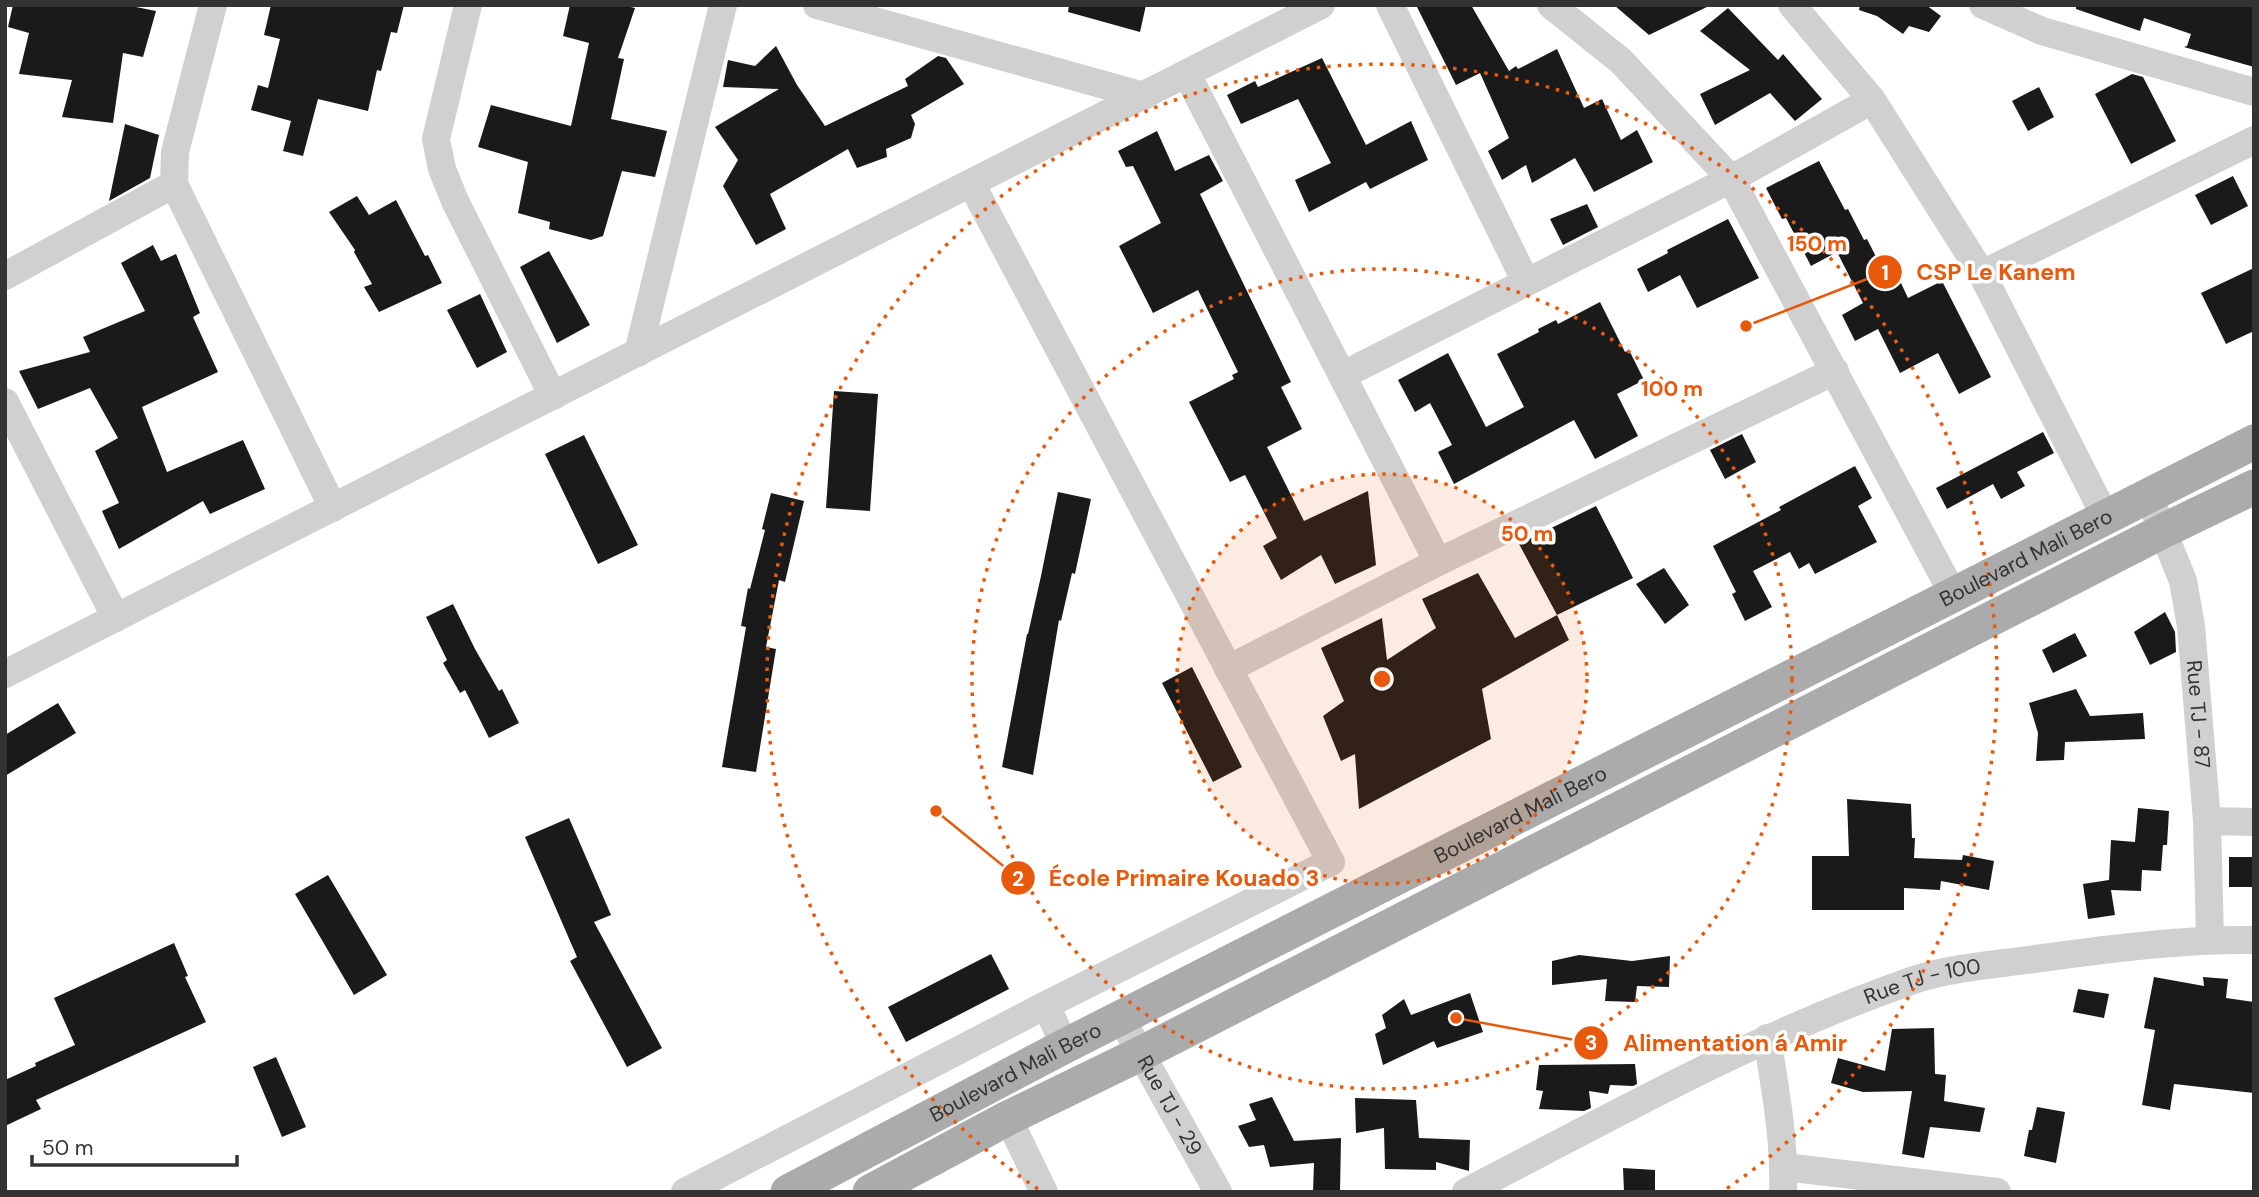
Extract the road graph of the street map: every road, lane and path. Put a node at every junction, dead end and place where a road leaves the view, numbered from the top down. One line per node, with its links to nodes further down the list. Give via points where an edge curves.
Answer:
1 (213, 5): 17 (street, via 176,152)
2 (468, 5): 24 (street, via 436,139 442,169)
3 (723, 5): 21 (street)
4 (817, 5): 12 (street)
5 (1321, 5): 10 (street)
6 (1390, 5): 20 (street)
7 (1551, 5): 15 (street, via 1621,61)
8 (1792, 5): 13 (street)
9 (1983, 5): 11 (street, via 2042,31)
10 (1187, 74): 12 (street); 23 (street)
11 (2254, 92)
12 (1144, 96): 16 (street)
13 (1872, 100): 15 (street); 18 (street)
14 (2254, 140): 18 (street)
15 (1731, 178): 20 (street); 22 (street)
16 (971, 183): 21 (street); 35 (street)
17 (174, 184): 19 (street); 29 (street)
18 (1982, 274): 30 (street)
19 (5, 276)
20 (1527, 282): 23 (street)
21 (638, 353): 24 (street)
22 (1835, 372): 32 (street); 33 (street)
23 (1343, 375): 32 (street)
24 (553, 396): 29 (street)
25 (5, 402): 34 (street)
26 (2254, 442): 28 (main road, Boulevard Mali Bero)
27 (2254, 487): 31 (main road, Boulevard Mali Bero)
28 (2148, 494): 30 (main road, Boulevard Mali Bero); 31 (street, Rue TJ - 87)
29 (333, 508): 34 (street)
30 (2105, 516): 33 (main road, Boulevard Mali Bero)
31 (2165, 530): 37 (street, Rue TJ - 87, via 2183,581 2191,626); 45 (main road, Boulevard Mali Bero)
32 (1438, 562): 35 (street)
33 (1953, 594): 42 (main road, Boulevard Mali Bero)
34 (116, 618): 36 (street)
35 (1228, 669): 41 (street, via 1331,862)
36 (5, 674)
37 (2207, 821): 38 (street); 39 (street, Rue TJ - 87)
38 (2254, 822)
39 (2210, 939): 40 (street, Rue TJ - 100); 43 (street, Rue TJ - 100, via 1966,968 1919,979)
40 (2254, 940)
41 (1046, 1005): 44 (street); 48 (street)
42 (1121, 1018): 44 (main road, Boulevard Mali Bero); 45 (street, Rue TJ - 29)
43 (1767, 1038): 47 (street); 53 (street, Rue TJ - 100)
44 (1065, 1046): 49 (main road, Boulevard Mali Bero)
45 (1140, 1054): 46 (main road, Boulevard Mali Bero); 52 (street, Rue TJ - 29)
46 (1008, 1118): 50 (main road, Boulevard Mali Bero); 51 (street)
47 (1784, 1180): 54 (street)
48 (685, 1192)
49 (788, 1192)
50 (870, 1192)
51 (1044, 1192)
52 (1218, 1192)
53 (1466, 1192)
54 (1997, 1192)

